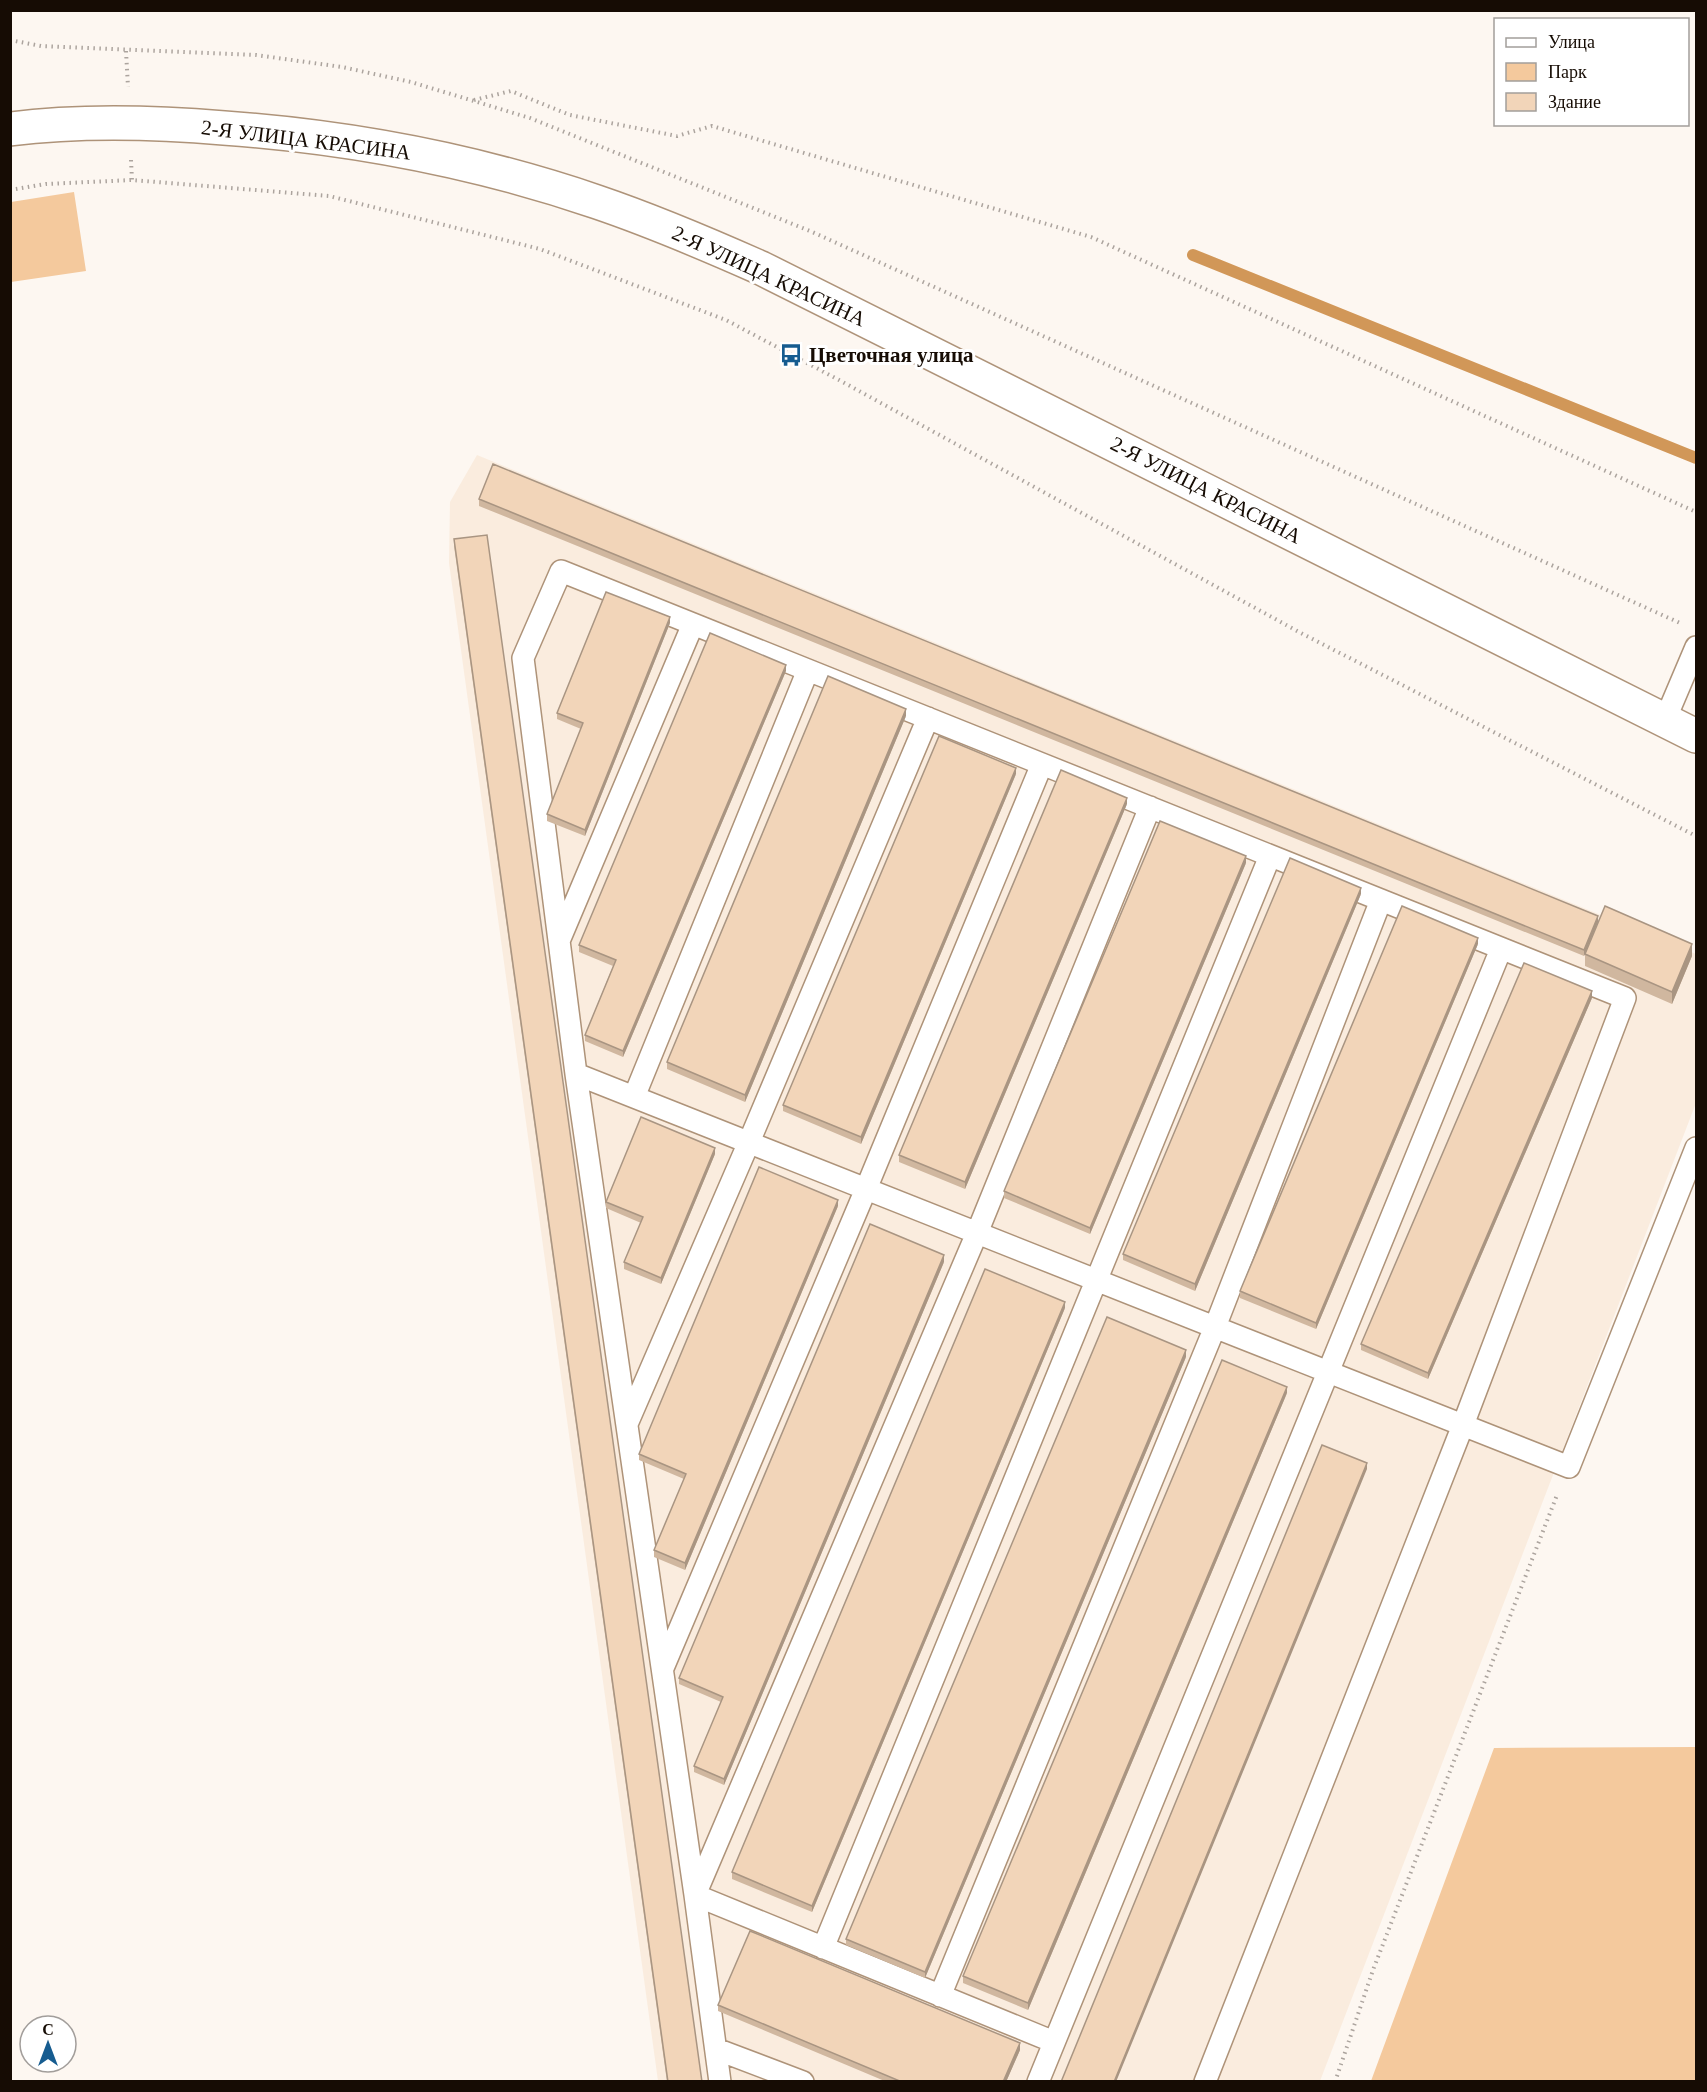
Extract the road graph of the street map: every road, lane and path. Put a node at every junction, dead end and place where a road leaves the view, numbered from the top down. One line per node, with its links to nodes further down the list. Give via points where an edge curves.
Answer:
1 (473, 100): 4 (path, via 511,91 570,115 677,136 712,126 1091,237)
2 (10, 129): 9 (main road, 2-Я УЛИЦА КРАСИНА, via 82,124 187,125 353,142 539,184 640,218 761,268)
3 (10, 190): 13 (path, via 46,184 132,180 329,196 540,249 726,321 1299,632)
4 (1696, 512)
5 (693, 624): 7 (lane); 16 (lane); 16 (lane, via 561,571 523,658)
6 (1696, 647): 9 (lane)
7 (808, 670): 8 (lane); 19 (lane)
8 (928, 718): 11 (lane); 20 (lane)
9 (1665, 720): 10 (main road, 2-Я УЛИЦА КРАСИНА)
10 (1696, 736)
11 (1042, 764): 12 (lane); 22 (lane)
12 (1150, 807): 14 (lane); 23 (lane)
13 (1696, 836)
14 (1270, 856): 15 (lane); 24 (lane)
15 (1382, 900): 17 (lane); 25 (lane)
16 (559, 942): 18 (lane)
17 (1501, 949): 26 (lane); 27 (lane, via 1624,998)
18 (576, 1074): 19 (lane); 28 (lane)
19 (634, 1097): 20 (lane)
20 (749, 1142): 22 (lane); 28 (lane)
21 (1696, 1148): 29 (lane)
22 (866, 1189): 23 (lane); 30 (lane)
23 (977, 1233): 24 (lane); 31 (lane)
24 (1097, 1280): 25 (lane); 32 (lane)
25 (1215, 1327): 26 (lane); 33 (lane)
26 (1328, 1371): 27 (lane); 34 (lane)
27 (1463, 1425): 29 (lane); 39 (lane)
28 (627, 1426): 30 (lane)
29 (1569, 1467): 40 (path, via 1373,1970)
30 (663, 1670): 31 (lane)
31 (695, 1895): 32 (lane); 35 (lane)
32 (823, 1948): 33 (lane)
33 (940, 1996): 34 (lane)
34 (1054, 2042): 38 (lane)
35 (716, 2049): 36 (lane); 37 (lane)
36 (720, 2082)
37 (803, 2082)
38 (1038, 2082)
39 (1205, 2082)
40 (1335, 2082)

